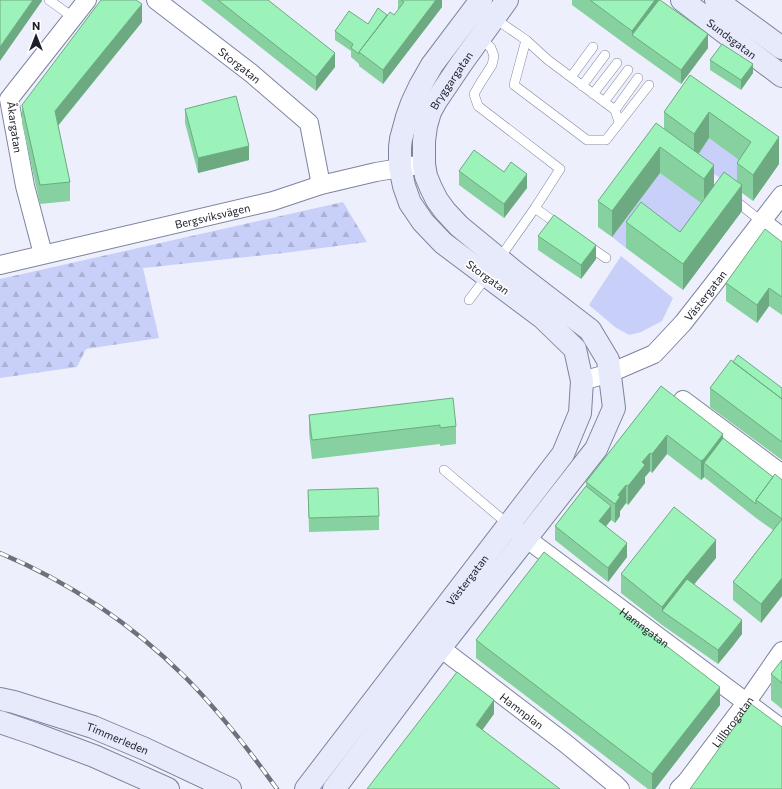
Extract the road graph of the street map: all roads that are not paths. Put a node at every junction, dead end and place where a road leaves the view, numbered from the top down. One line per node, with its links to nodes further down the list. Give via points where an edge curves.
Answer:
1 (49, 0): 8 (lane)
2 (87, 0): 8 (street, Åkargatan)
3 (156, 0): 28 (street, Storgatan, via 251,73 309,122)
4 (507, 0): 7 (street, Bryggargatan)
5 (682, 0): 16 (street, Sundsgatan)
6 (716, 0): 12 (street, Sundsgatan)
7 (480, 6): 9 (street, Bryggargatan); 10 (lane); 26 (street, Bryggargatan, via 432,65 420,86 409,110 401,139)
8 (74, 18): 22 (street, Åkargatan)
9 (480, 37): 27 (street, Bryggargatan, via 430,112 424,141); 31 (lane, via 492,48 494,56 492,65 474,94 478,106 560,170)
10 (526, 40): 17 (lane); 25 (lane, via 514,85 586,140 606,140)
11 (593, 47): 17 (lane)
12 (782, 48)
13 (605, 55): 20 (lane)
14 (617, 63): 21 (lane)
15 (628, 70): 23 (lane)
16 (782, 76)
17 (571, 77): 20 (lane)
18 (638, 78): 24 (lane)
19 (649, 85): 25 (lane)
20 (582, 86): 21 (lane)
21 (593, 94): 23 (lane)
22 (4, 98): 36 (street, Åkargatan)
23 (604, 102): 24 (lane)
24 (614, 110): 25 (lane)
25 (620, 122)
26 (400, 167): 27 (street, Bergsviksvägen); 28 (street, Bergsviksvägen); 39 (street, Storgatan, via 410,203 423,222 443,243)
27 (425, 167): 39 (street, Storgatan, via 437,200)
28 (321, 185): 36 (street, Bergsviksvägen, via 273,200)
29 (726, 193): 32 (lane)
30 (782, 195): 32 (street, Västergatan)
31 (535, 208): 33 (lane); 39 (lane)
32 (761, 221): 34 (street); 41 (street, Västergatan, via 683,323 654,354)
33 (567, 231)
34 (782, 237)
35 (580, 240): 37 (lane)
36 (43, 254): 38 (street, Bergsviksvägen)
37 (606, 258)
38 (0, 265)
39 (493, 267): 40 (lane); 41 (street, Storgatan, via 590,330 608,360); 42 (street, Storgatan, via 575,349)
40 (469, 300)
41 (610, 373): 42 (street, Västergatan); 47 (street, Västergatan, via 614,408 596,449)
42 (582, 381): 46 (street, Västergatan, via 580,413 563,454)
43 (683, 400): 45 (street)
44 (444, 470): 46 (lane)
45 (782, 474)
46 (508, 525): 47 (street, Hamngatan); 48 (street, Västergatan)
47 (526, 538): 49 (street, Västergatan); 52 (street, Hamngatan)
48 (423, 635): 49 (street, Hamnplan); 57 (street, Västergatan)
49 (440, 648): 58 (street, Västergatan); 59 (street, Hamnplan, via 565,743)
50 (782, 651): 52 (street, Lillbrogatan)
51 (0, 699): 56 (street, Timmerleden, via 93,728)
52 (746, 703): 54 (street, Hamngatan); 60 (street, Lillbrogatan)
53 (0, 722): 55 (street, via 94,756)
54 (782, 729)
55 (168, 789)
56 (230, 789)
57 (306, 789)
58 (334, 789)
59 (620, 789)
60 (679, 789)

